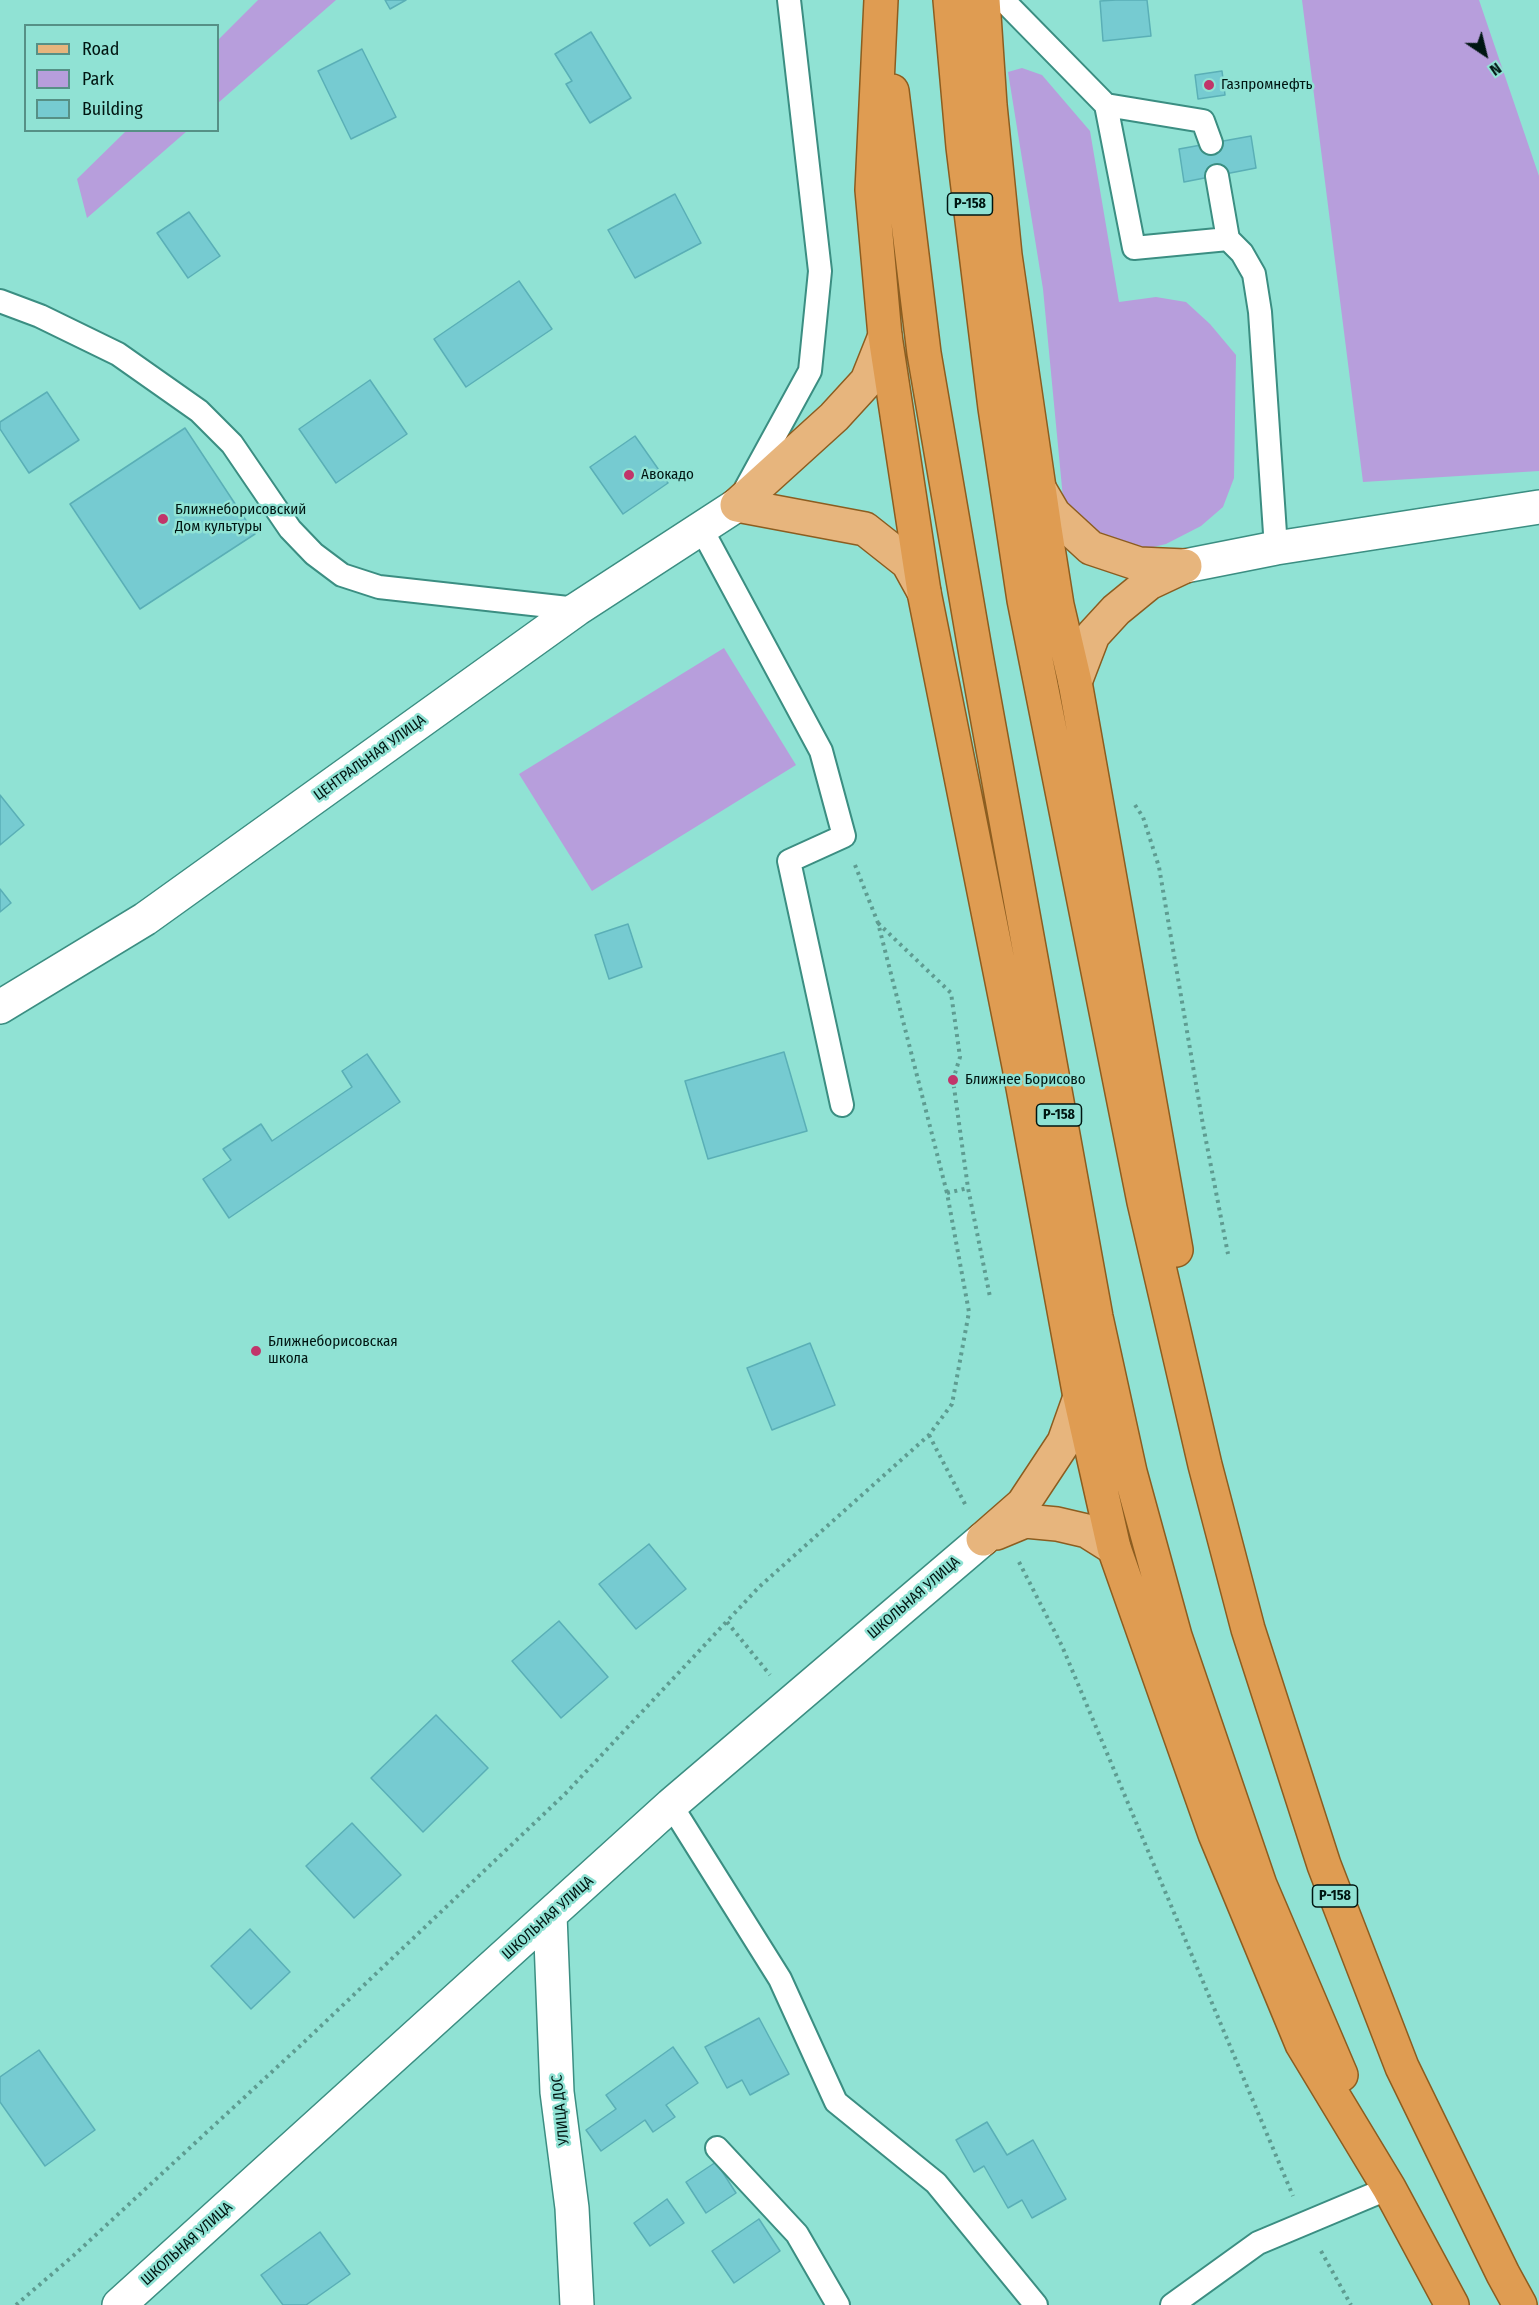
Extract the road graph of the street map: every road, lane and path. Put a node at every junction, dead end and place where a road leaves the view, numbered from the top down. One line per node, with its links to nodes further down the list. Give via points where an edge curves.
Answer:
1 (789, 0): 13 (lane, via 820,271 812,360 810,371)
2 (950, 0): 31 (highway, Р-158, via 995,408 1024,600 1144,1202)
3 (983, 0): 12 (highway, via 1005,255)
4 (1003, 0): 6 (lane)
5 (881, 1): 11 (highway, via 872,190); 40 (highway, Р-158, via 924,353 1096,1317 1130,1472 1175,1636 1260,1885)
6 (1106, 105): 7 (lane, via 1203,121); 9 (lane, via 1134,248)
7 (1212, 143)
8 (1217, 176): 9 (lane)
9 (1228, 239): 16 (lane, via 1254,274)
10 (0, 301): 19 (lane, via 118,354 199,411 232,444 290,529 342,575 379,587)
11 (885, 336): 13 (main road, via 867,381 834,417); 18 (highway)
12 (1040, 490): 17 (main road, via 1054,514 1091,548 1139,564); 20 (highway, via 1057,605)
13 (736, 505): 15 (street, ЦЕНТРАЛЬНАЯ УЛИЦА); 18 (main road, via 865,529 908,563)
14 (1539, 507): 16 (street)
15 (701, 528): 19 (street, ЦЕНТРАЛЬНАЯ УЛИЦА); 22 (lane, via 820,751)
16 (1276, 548): 17 (street)
17 (1185, 566): 20 (main road, via 1149,583 1116,610 1094,635)
18 (924, 592): 30 (highway, via 1019,1066)
19 (578, 609): 24 (street, ЦЕНТРАЛЬНАЯ УЛИЦА, via 145,919)
20 (1075, 682): 31 (highway, via 1187,1310)
21 (1130, 798): 28 (path, via 1143,817 1159,867)
22 (844, 836): 23 (path); 25 (lane, via 789,861)
23 (878, 923): 26 (path, via 951,993 960,1057 953,1080); 27 (path)
24 (0, 1007)
25 (842, 1105)
26 (968, 1188): 27 (path); 29 (path)
27 (947, 1193): 35 (path, via 969,1312 952,1404 929,1435 759,1587)
28 (1228, 1254)
29 (990, 1298)
30 (1080, 1397): 32 (main road, via 1064,1442 1023,1504); 33 (highway)
31 (1205, 1466): 50 (highway, Р-158, via 1248,1629 1324,1865 1402,2067)
32 (983, 1539): 33 (main road, via 1025,1521 1087,1531); 36 (street, ШКОЛЬНАЯ УЛИЦА)
33 (1114, 1548): 40 (highway, via 1215,1834 1302,2044)
34 (1016, 1556): 41 (path, via 1062,1646)
35 (727, 1622): 36 (path); 42 (path, via 566,1793 302,2044)
36 (792, 1703): 37 (street, ШКОЛЬНАЯ УЛИЦА)
37 (671, 1805): 38 (street, ШКОЛЬНАЯ УЛИЦА); 46 (lane, via 780,1979 836,2102 936,2183)
38 (550, 1915): 43 (street, ШКОЛЬНАЯ УЛИЦА); 44 (street, УЛИЦА ДОС, via 557,2092 572,2208)
39 (717, 2148): 45 (lane, via 797,2234)
40 (1389, 2188): 41 (lane); 49 (highway, Р-158)
41 (1305, 2223): 47 (lane, via 1258,2243); 48 (path)
42 (16, 2305)
43 (119, 2305)
44 (577, 2305)
45 (838, 2305)
46 (1036, 2305)
47 (1172, 2305)
48 (1351, 2305)
49 (1452, 2305)
50 (1520, 2305)

